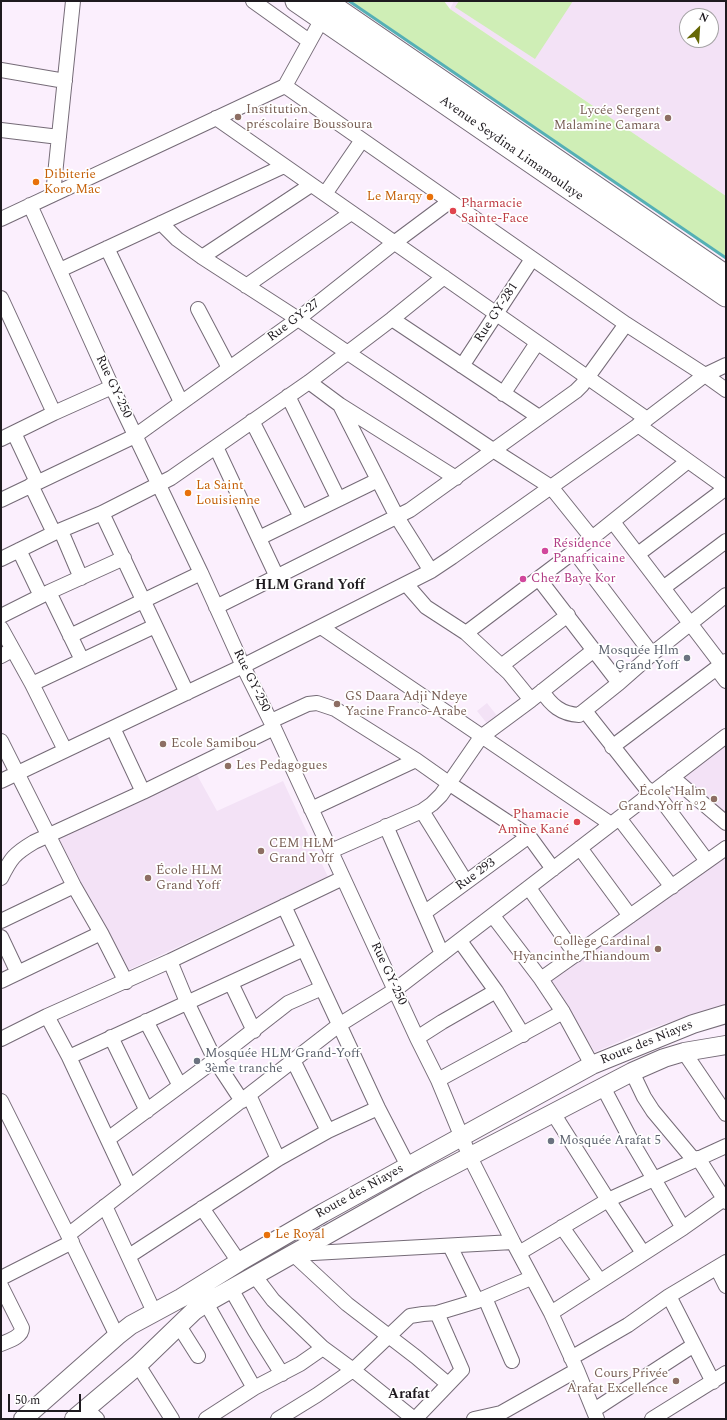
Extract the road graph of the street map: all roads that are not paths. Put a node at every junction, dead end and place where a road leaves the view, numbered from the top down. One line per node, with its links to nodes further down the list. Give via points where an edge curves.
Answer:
1 (73, 1): 7 (street)
2 (253, 1): 5 (street)
3 (296, 1): 4 (highway, Avenue Seydina Limamoulaye)
4 (323, 10): 5 (street); 27 (highway, Avenue Seydina Limamoulaye); 30 (highway, Avenue Seydina Limamoulaye)
5 (309, 41): 8 (street)
6 (1, 70): 7 (street)
7 (65, 81): 11 (street)
8 (285, 86): 9 (street); 12 (street)
9 (216, 118): 13 (street); 15 (street)
10 (1, 130): 11 (street)
11 (59, 137): 15 (street)
12 (362, 140): 16 (street); 17 (street)
13 (284, 166): 14 (street); 21 (street)
14 (311, 185): 16 (street); 24 (street)
15 (53, 194): 18 (street)
16 (325, 194): 19 (street)
17 (450, 202): 22 (street, Rue GY-27); 25 (street)
18 (30, 205): 20 (street); 26 (street, Rue GY-250)
19 (351, 212): 22 (street); 29 (street)
20 (3, 214)
21 (161, 223): 23 (street); 24 (street, via 177,239)
22 (394, 243): 28 (street); 34 (street, Rue GY-27)
23 (107, 248): 26 (street); 49 (street)
24 (202, 257): 29 (street)
25 (532, 259): 33 (street, Rue GY-281); 36 (street)
26 (60, 270): 45 (street, Rue GY-250)
27 (726, 276)
28 (444, 277): 33 (street); 35 (street)
29 (246, 286): 34 (street)
30 (726, 296)
31 (1, 298): 51 (street)
32 (198, 308): 41 (street)
33 (497, 314): 37 (street); 40 (street, Rue GY-281)
34 (298, 318): 38 (street); 41 (street, Rue GY-27)
35 (392, 319): 38 (street); 40 (street)
36 (626, 324): 42 (street); 43 (street)
37 (537, 342): 43 (street); 47 (street)
38 (348, 353): 44 (street); 58 (street)
39 (726, 365): 42 (street)
40 (462, 366): 47 (street)
41 (229, 368): 49 (street, Rue GY-27)
42 (705, 375): 46 (street); 54 (street)
43 (588, 378): 52 (street, via 576,391); 54 (street)
44 (309, 382): 48 (street); 50 (street)
45 (112, 387): 51 (street); 56 (street, Rue GY-250)
46 (726, 390)
47 (503, 394): 52 (street)
48 (288, 396): 53 (street); 65 (street)
49 (182, 402): 56 (street, Rue GY-27)
50 (340, 405): 60 (street); 61 (street)
51 (54, 413): 55 (street)
52 (539, 417): 58 (street)
53 (252, 421): 57 (street); 68 (street)
54 (642, 422): 59 (street); 64 (street)
55 (5, 436): 62 (street)
56 (135, 436): 62 (street, Rue GY-27); 63 (street, Rue GY-250)
57 (216, 447): 63 (street); 72 (street)
58 (493, 450): 60 (street); 64 (street)
59 (688, 461): 70 (street); 77 (street, via 726,488)
60 (456, 478): 69 (street)
61 (378, 480): 65 (street); 69 (street)
62 (34, 484): 66 (street, Rue GY-27); 71 (street)
63 (159, 484): 67 (street); 81 (street, Rue GY-250)
64 (552, 487): 73 (street); 80 (street)
65 (338, 498): 68 (street)
66 (1, 500)
67 (102, 513): 71 (street); 78 (street)
68 (301, 517): 72 (street)
69 (397, 517): 80 (street); 82 (street)
70 (613, 522): 73 (street); 77 (street)
71 (58, 532): 75 (street); 83 (street)
72 (259, 538): 82 (street)
73 (592, 538): 76 (street)
74 (726, 541): 86 (street)
75 (19, 550): 79 (street); 87 (street)
76 (574, 552): 84 (street); 100 (street)
77 (638, 554): 86 (street)
78 (124, 558): 83 (street); 89 (street)
79 (1, 559)
80 (431, 571): 85 (street)
81 (201, 574): 89 (street); 90 (street, Rue GY-250)
82 (277, 577): 90 (street)
83 (81, 578): 87 (street)
84 (539, 578): 91 (street); 96 (street)
85 (406, 584): 95 (street); 96 (street, via 426,607)
86 (663, 588): 93 (street)
87 (45, 594): 92 (street); 97 (street)
88 (726, 595): 93 (street)
89 (144, 601): 94 (street); 97 (street)
90 (216, 606): 103 (street, Rue GY-250)
91 (568, 615): 98 (street); 104 (street)
92 (2, 617): 99 (street)
93 (690, 624): 100 (street); 102 (street)
94 (156, 626): 101 (street); 109 (street)
95 (321, 627): 103 (street); 115 (street)
96 (466, 633): 104 (street)
97 (70, 636): 101 (street)
98 (594, 650): 107 (street); 108 (street)
99 (7, 653): 106 (street)
100 (652, 654): 107 (street)
101 (82, 660): 106 (street)
102 (721, 665): 105 (street); 117 (street)
103 (243, 666): 109 (street); 112 (street, Rue GY-250)
104 (501, 666): 110 (street)
105 (726, 681)
106 (32, 684): 118 (street)
107 (619, 684): 111 (street)
108 (542, 691): 110 (street); 111 (street, via 556,708 579,715)
109 (187, 693): 113 (street)
110 (531, 700): 115 (street)
111 (585, 711): 117 (street)
112 (272, 725): 119 (street, via 308,704 317,703 335,709); 124 (street); 126 (street, Rue GY-250)
113 (113, 728): 118 (street); 124 (street)
114 (726, 736): 121 (street)
115 (481, 737): 123 (street); 128 (street)
116 (1, 741): 120 (street)
117 (612, 747): 125 (street)
118 (65, 750): 120 (street)
119 (416, 760): 123 (street); 126 (street)
120 (18, 773): 122 (street); 131 (street)
121 (672, 777): 125 (street); 129 (street)
122 (1, 781)
123 (450, 784): 127 (street); 132 (street)
124 (143, 792): 131 (street)
125 (652, 793): 128 (street); 136 (street, via 663,802)
126 (311, 809): 135 (street, Rue GY-250)
127 (422, 811): 130 (street); 140 (street)
128 (615, 821): 133 (street); 142 (street)
129 (726, 824)
130 (386, 826): 135 (street); 145 (street)
131 (49, 835): 138 (street, via 20,850 10,860); 141 (street)
132 (529, 836): 137 (street); 140 (street, Rue 293)
133 (580, 848): 137 (street); 147 (street)
134 (726, 848): 136 (street)
135 (331, 851): 139 (street, Rue GY-250)
136 (707, 861): 142 (street)
137 (553, 869): 143 (street)
138 (1, 878)
139 (344, 878): 144 (street); 162 (street, Rue GY-250)
140 (466, 882): 145 (street, Rue 293)
141 (74, 886): 148 (street); 149 (street)
142 (672, 887): 147 (street)
143 (528, 888): 146 (street); 154 (street)
144 (284, 906): 152 (street); 155 (street)
145 (424, 913): 153 (street)
146 (493, 916): 151 (street); 157 (street)
147 (630, 916): 154 (street)
148 (1, 921)
149 (101, 933): 156 (street); 159 (street)
150 (1, 937): 156 (street)
151 (460, 941): 153 (street); 163 (street)
152 (304, 949): 160 (street); 161 (street)
153 (442, 954): 162 (street)
154 (576, 955): 157 (street)
155 (170, 961): 159 (street); 164 (street)
156 (18, 973): 158 (street)
157 (541, 978): 165 (street)
158 (1, 982)
159 (126, 982): 167 (street)
160 (231, 983): 164 (street); 170 (street)
161 (322, 988): 169 (street); 170 (street, via 288,1003)
162 (395, 990): 169 (street); 173 (street, Rue GY-250)
163 (496, 992): 171 (street); 173 (street)
164 (187, 1002): 168 (street); 178 (street)
165 (562, 1012): 171 (street); 180 (street)
166 (726, 1014): 180 (main road, Route des Niayes, via 693,1024)
167 (47, 1016): 174 (street); 177 (street)
168 (146, 1021): 172 (street); 183 (street)
169 (339, 1025): 179 (street); 187 (street)
170 (254, 1031): 178 (street)
171 (523, 1035): 182 (street)
172 (111, 1037): 177 (street); 188 (street)
173 (417, 1038): 182 (street, Rue GY-250)
174 (1, 1039)
175 (726, 1045): 176 (main road, Route des Niayes)
176 (684, 1052): 181 (main road, Route des Niayes); 190 (street)
177 (69, 1057): 193 (street)
178 (215, 1060): 183 (street); 185 (street)
179 (293, 1060): 185 (street); 191 (street)
180 (592, 1065): 192 (main road, Route des Niayes)
181 (632, 1072): 184 (main road, Route des Niayes); 197 (street, via 652,1111)
182 (438, 1080): 192 (street, Rue GY-250)
183 (180, 1086): 188 (street)
184 (603, 1087): 189 (main road, Route des Niayes); 199 (street)
185 (245, 1098): 196 (street); 200 (street)
186 (1, 1101): 207 (street)
187 (378, 1108): 191 (street); 198 (street)
188 (147, 1111): 193 (street)
189 (553, 1114): 195 (main road, Route des Niayes); 201 (street)
190 (726, 1114)
191 (328, 1131): 196 (street)
192 (461, 1137): 195 (street, Rue GY-250); 198 (main road, Route des Niayes)
193 (108, 1139): 200 (street)
194 (726, 1146): 197 (street)
195 (470, 1157): 209 (street, Rue GY-250); 211 (main road, Route des Niayes)
196 (278, 1159): 204 (street)
197 (696, 1159): 199 (street); 202 (street)
198 (408, 1166): 213 (main road, Route des Niayes)
199 (655, 1180): 201 (street); 206 (street)
200 (130, 1187): 203 (street)
201 (608, 1200): 205 (street); 210 (street)
202 (725, 1200): 206 (street)
203 (105, 1206): 207 (street); 212 (street)
204 (202, 1208): 212 (street); 213 (street)
205 (562, 1227): 209 (street); 218 (street)
206 (683, 1228): 210 (street)
207 (70, 1238): 216 (street); 229 (street)
208 (450, 1246): 209 (street); 211 (street); 223 (street)
209 (516, 1248): 217 (street, Rue GY-250)
210 (643, 1253): 218 (street)
211 (293, 1254): 215 (main road, Route des Niayes); 230 (street, via 347,1304)
212 (129, 1256): 225 (street)
213 (239, 1262): 225 (main road, Route des Niayes)
214 (722, 1265): 220 (street); 222 (street)
215 (254, 1275): 221 (main road, Route des Niayes); 233 (street, via 273,1300)
216 (1, 1278)
217 (531, 1278): 223 (street); 227 (street, Rue GY-250)
218 (600, 1281): 227 (street)
219 (1, 1286): 231 (street, via 22,1328 20,1334)
220 (726, 1286)
221 (231, 1289): 224 (main road, Route des Niayes); 239 (street)
222 (670, 1296): 232 (street); 237 (street)
223 (481, 1300): 226 (street); 235 (street)
224 (206, 1303): 228 (main road, Route des Niayes); 242 (street)
225 (154, 1312): 229 (main road, Route des Niayes)
226 (437, 1313): 230 (street, via 410,1316); 241 (street, via 462,1367 461,1372)
227 (551, 1313): 237 (street, Rue GY-250)
228 (179, 1326): 234 (street); 236 (main road, Route des Niayes)
229 (117, 1336): 245 (main road, Route des Niayes)
230 (388, 1336): 238 (street); 241 (street)
231 (1, 1344)
232 (694, 1345): 240 (street); 243 (street)
233 (324, 1348): 238 (street); 239 (street)
234 (198, 1356)
235 (512, 1361)
236 (138, 1364): 244 (main road, Route des Niayes); 246 (street)
237 (574, 1364): 243 (street, Rue GY-250); 250 (street, via 501,1413)
238 (353, 1370): 248 (street); 249 (street)
239 (282, 1374): 242 (street)
240 (721, 1379): 251 (street)
241 (448, 1384): 249 (street)
242 (254, 1388): 247 (street)
243 (595, 1414)
244 (85, 1416)
245 (23, 1419)
246 (172, 1419)
247 (206, 1419)
248 (278, 1419)
249 (414, 1419)
250 (474, 1419)
251 (652, 1419)

